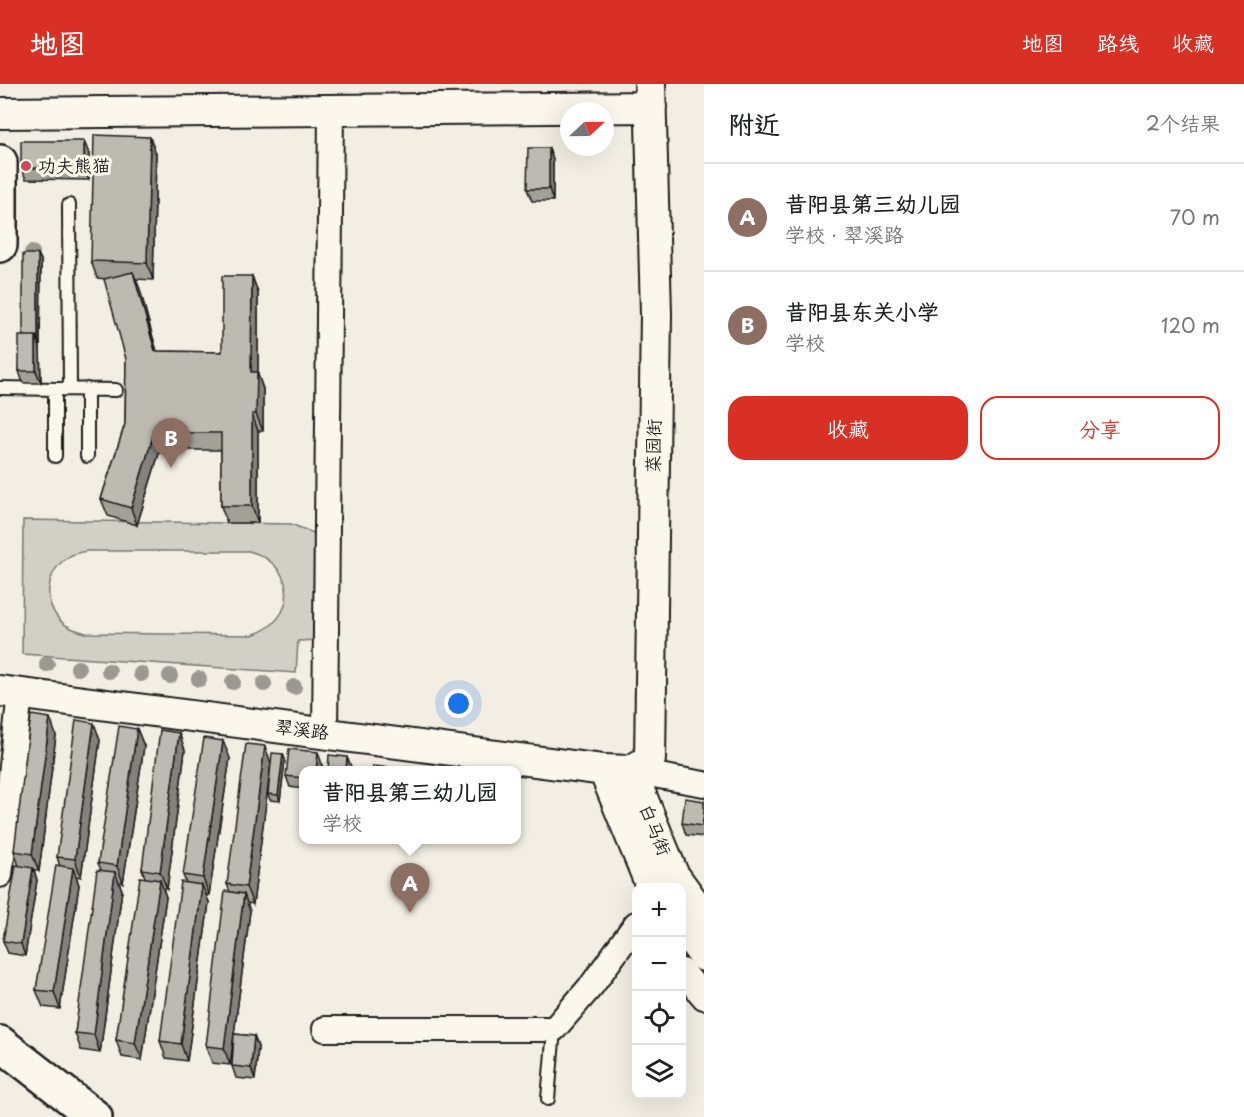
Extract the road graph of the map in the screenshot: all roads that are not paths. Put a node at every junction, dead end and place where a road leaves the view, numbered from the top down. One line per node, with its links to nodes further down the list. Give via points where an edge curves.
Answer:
1 (650, 96): 2 (street); 16 (street, 菜园街, via 656,314 650,759)
2 (331, 110): 3 (street); 15 (street)
3 (0, 113)
4 (0, 162): 6 (main road)
5 (69, 205): 9 (lane)
6 (0, 245)
7 (0, 388): 8 (lane)
8 (55, 388): 9 (lane); 12 (lane)
9 (70, 389): 10 (lane)
10 (87, 389): 11 (lane); 13 (lane)
11 (116, 390)
12 (55, 456)
13 (87, 456)
14 (10, 692): 15 (street, 翠溪路); 18 (street)
15 (325, 733): 16 (street, 翠溪路)
16 (617, 770): 17 (street); 19 (street, 白马街); 20 (street, 白马街)
17 (704, 784)
18 (0, 875)
19 (651, 883)
20 (696, 915): 22 (street, 白马街)
21 (632, 930): 26 (street)
22 (704, 956)
23 (686, 977): 24 (street)
24 (704, 997)
25 (325, 1029): 26 (street)
26 (554, 1029): 29 (lane)
27 (0, 1043): 31 (main road)
28 (0, 1069): 30 (main road)
29 (548, 1099)
30 (65, 1117)
31 (95, 1117)

